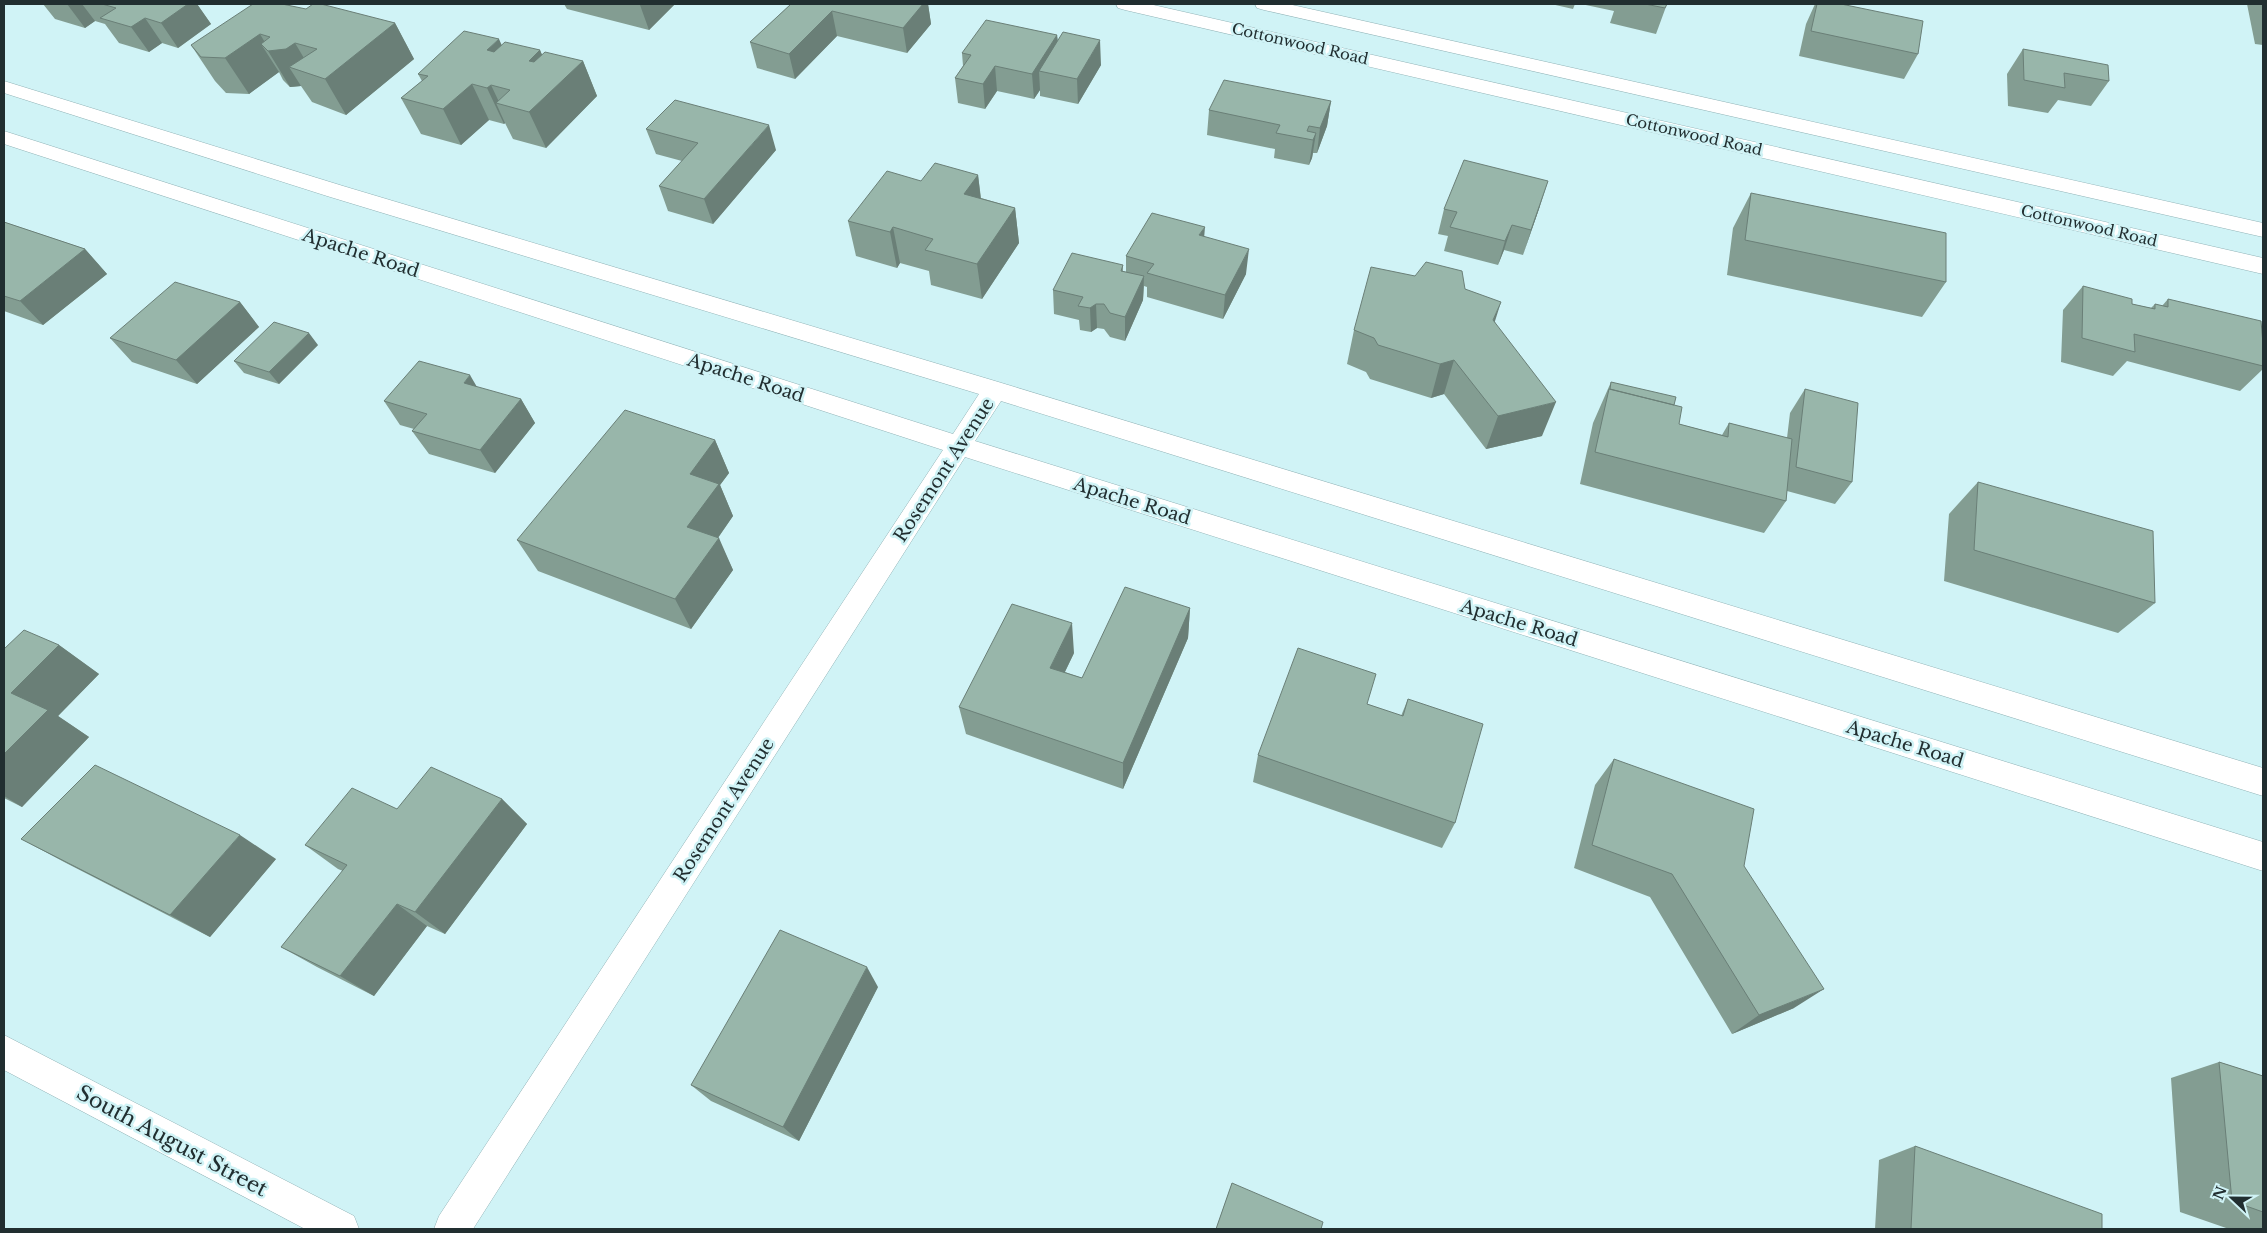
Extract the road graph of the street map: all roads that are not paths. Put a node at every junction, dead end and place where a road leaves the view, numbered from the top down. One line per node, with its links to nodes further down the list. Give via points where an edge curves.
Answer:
1 (1125, 4): 6 (street, Cottonwood Road)
2 (1264, 4): 5 (street, Cottonwood Road)
3 (4, 87): 7 (street)
4 (4, 137): 8 (street, Apache Road)
5 (2263, 230)
6 (2263, 266)
7 (995, 390): 8 (street, Rosemont Avenue); 9 (street)
8 (959, 446): 10 (street, Apache Road); 13 (street, Rosemont Avenue)
9 (2263, 782)
10 (2263, 857)
11 (4, 1052): 12 (street, South August Street)
12 (341, 1229)
13 (452, 1229)

